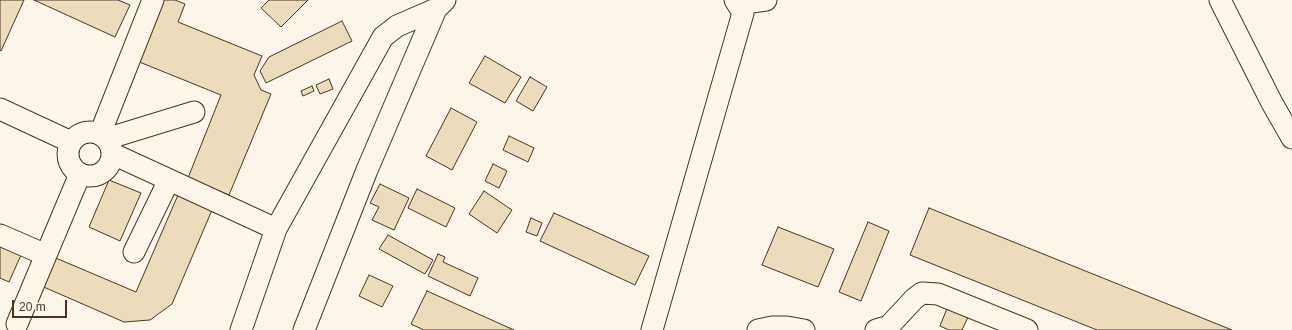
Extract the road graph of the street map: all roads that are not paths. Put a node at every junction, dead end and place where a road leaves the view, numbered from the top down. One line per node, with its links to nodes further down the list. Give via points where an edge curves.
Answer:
1 (153, 0): 12 (lane)
2 (766, 0): 4 (lane)
3 (1220, 0): 6 (lane)
4 (736, 2): 22 (lane, via 743,13)
5 (440, 5): 15 (lane, via 397,26 383,37); 21 (lane, via 367,170)
6 (1272, 103): 9 (lane); 10 (lane)
7 (0, 109): 11 (lane)
8 (194, 112): 12 (lane)
9 (1292, 114)
10 (1292, 138)
11 (71, 142): 12 (lane, via 84,132 92,132); 13 (lane, via 68,160 72,168)
12 (106, 142): 13 (lane, via 111,162 106,170 98,175); 14 (lane)
13 (80, 174): 18 (lane)
14 (170, 180): 15 (lane); 17 (lane)
15 (276, 229): 20 (lane)
16 (0, 235): 18 (lane)
17 (134, 252)
18 (46, 255): 19 (lane)
19 (17, 324)
20 (241, 330)
21 (304, 330)
22 (652, 330)
23 (758, 330): 24 (lane, via 772,327)
24 (804, 330)
25 (876, 330): 26 (lane, via 890,326 922,293 938,294)
26 (1027, 330)

